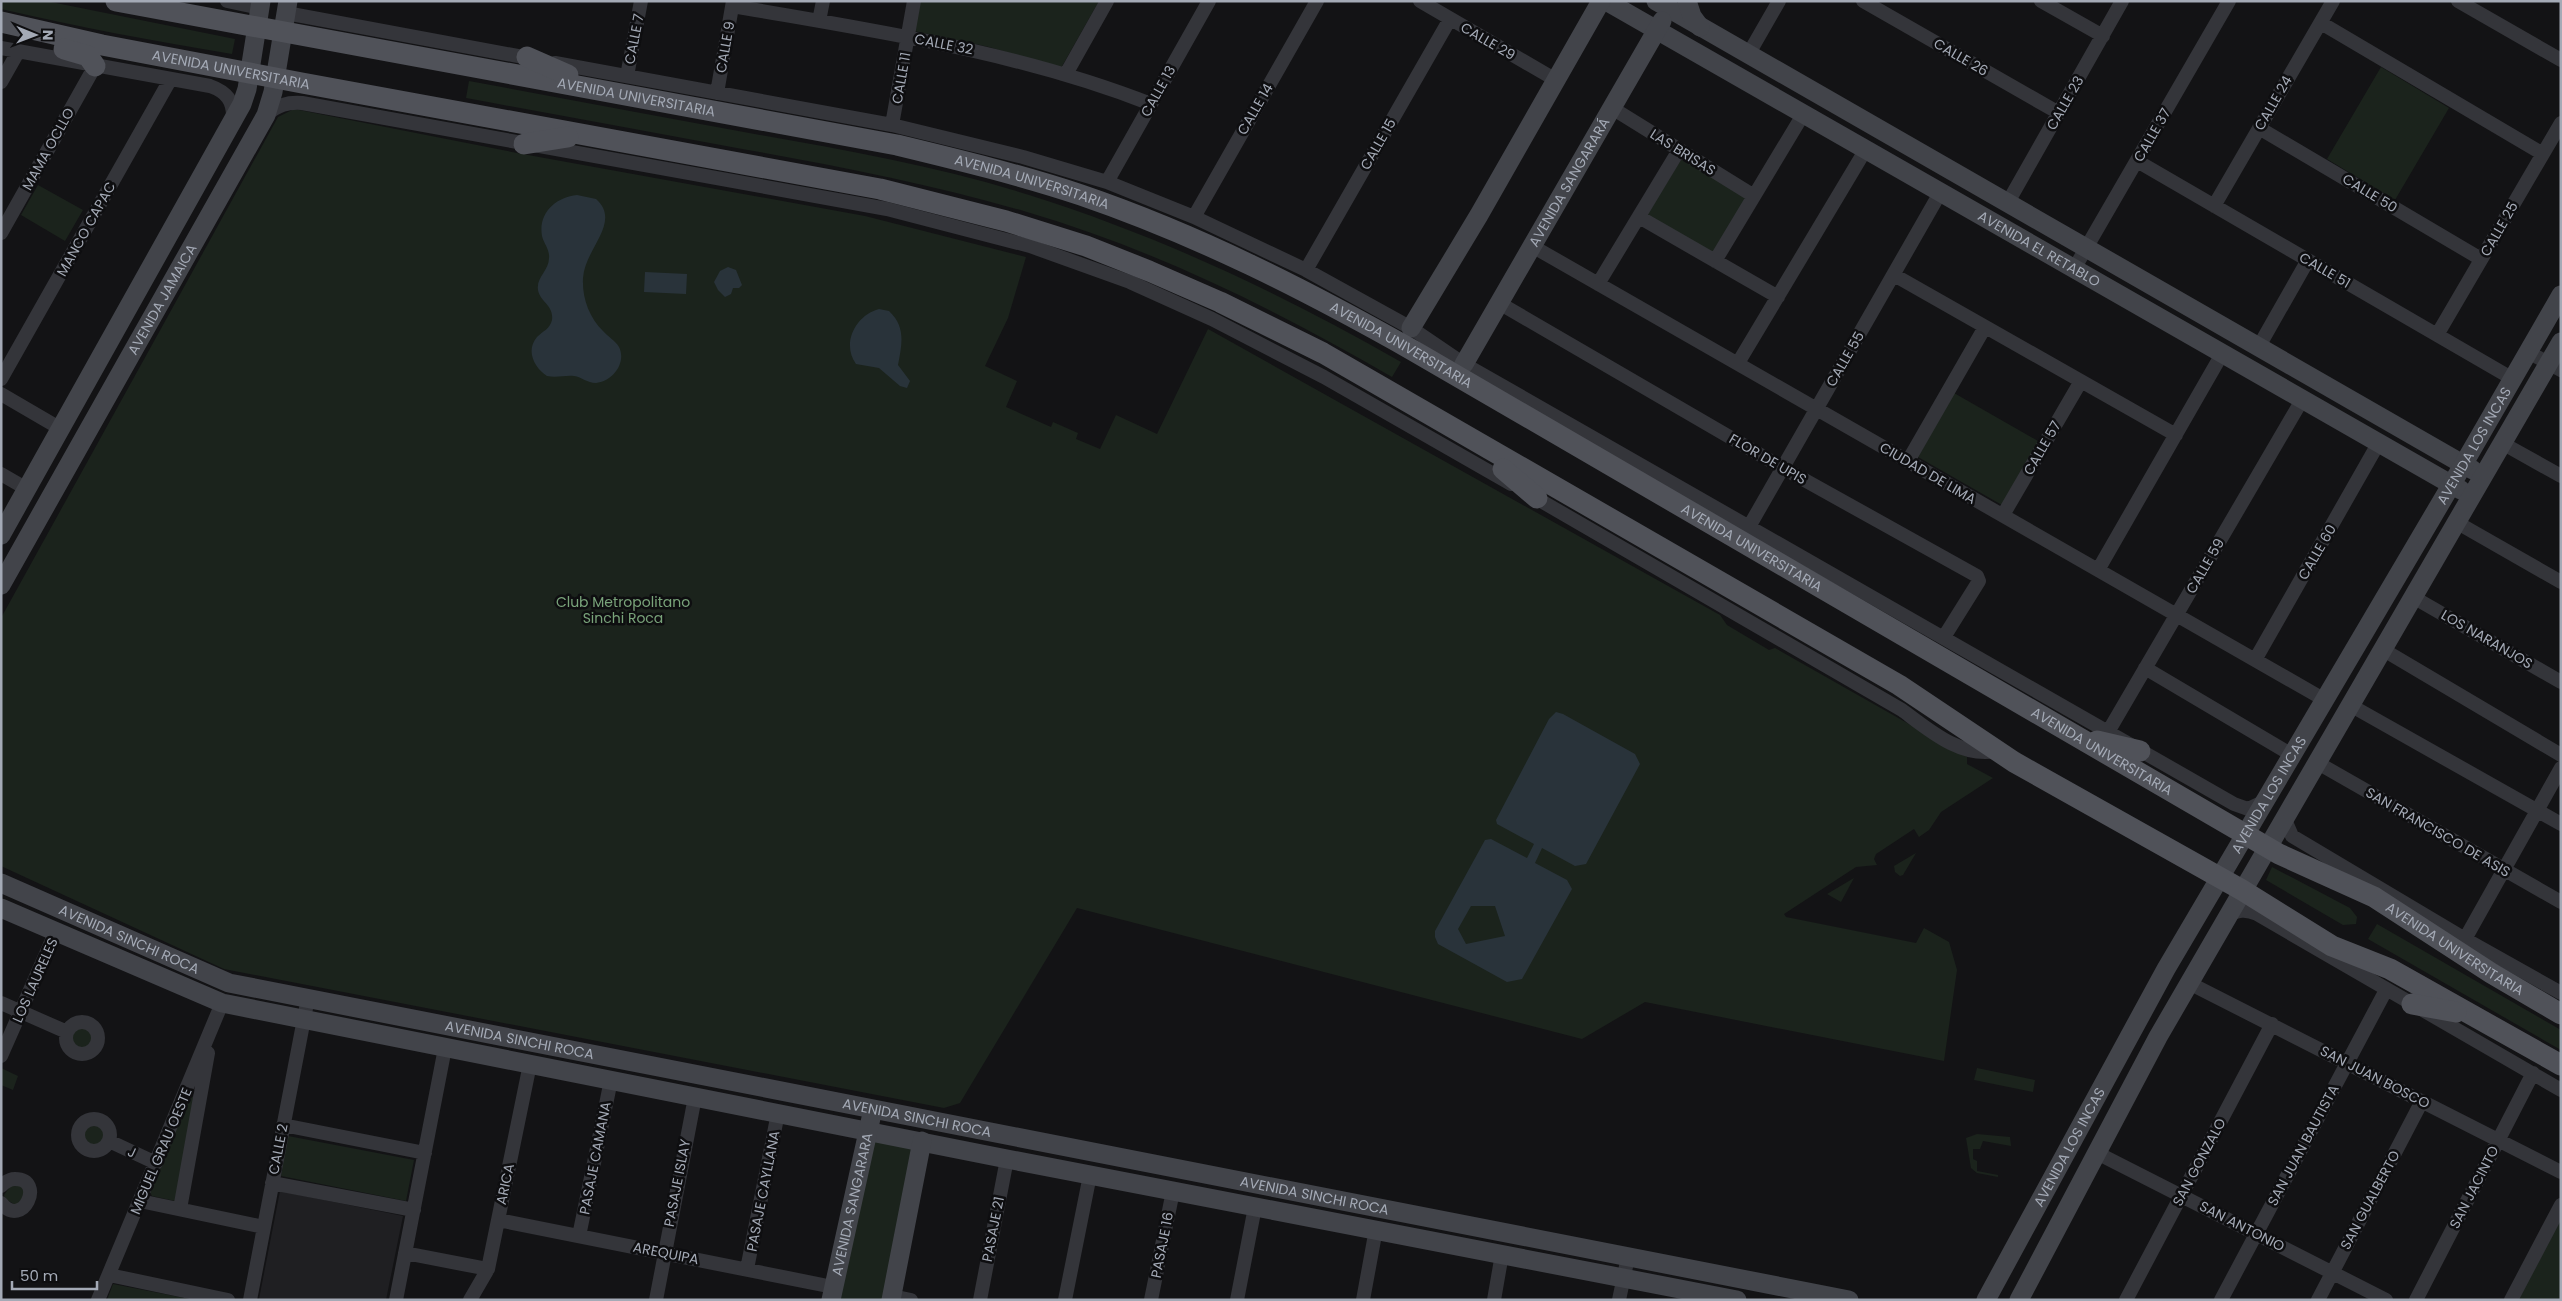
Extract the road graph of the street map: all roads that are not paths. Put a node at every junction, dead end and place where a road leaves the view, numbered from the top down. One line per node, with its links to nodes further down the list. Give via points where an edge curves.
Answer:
1 (116, 1): 22 (main road, AVENIDA UNIVERSITARIA)
2 (227, 1): 22 (street, AVENIDA UNIVERSITARIA)
3 (641, 1): 40 (street, CALLE 7)
4 (823, 1): 25 (street)
5 (914, 1): 31 (street, CALLE 11)
6 (1107, 1): 39 (street)
7 (1209, 1): 47 (street, CALLE 13)
8 (1317, 1): 68 (street, CALLE 14)
9 (1420, 1): 24 (street, CALLE 29)
10 (1601, 1): 43 (main road)
11 (1606, 1): 29 (main road, AVENIDA EL RETABLO)
12 (1687, 1): 28 (main road)
13 (1779, 1): 34 (street)
14 (1863, 1): 49 (street, CALLE 26)
15 (2041, 1): 30 (street)
16 (2122, 1): 30 (street, CALLE 23)
17 (2229, 1): 61 (street, CALLE 37)
18 (2333, 1): 26 (street, CALLE 24)
19 (2458, 1): 36 (street)
20 (733, 4): 25 (street, CALLE 32); 46 (street, CALLE 9)
21 (1666, 4): 28 (main road, AVENIDA EL RETABLO); 29 (main road, AVENIDA SANGARARÁ)
22 (260, 12): 23 (main road, AVENIDA UNIVERSITARIA); 38 (main road, AVENIDA JAMAICA)
23 (286, 15): 35 (street, AVENIDA UNIVERSITARIA); 41 (main road, AVENIDA JAMAICA); 45 (main road, AVENIDA UNIVERSITARIA)
24 (1450, 19): 43 (street, CALLE 29); 76 (street, CALLE 15)
25 (820, 21): 31 (street, CALLE 32)
26 (2321, 23): 55 (street, CALLE 24); 60 (street)
27 (8, 24): 37 (main road, via 39,42 88,56); 38 (main road, AVENIDA UNIVERSITARIA, via 93,44)
28 (1701, 28): 34 (main road, AVENIDA EL RETABLO)
29 (1657, 30): 48 (main road, AVENIDA SANGARARÁ); 50 (main road, AVENIDA EL RETABLO)
30 (2102, 36): 49 (street, CALLE 23)
31 (908, 37): 39 (street, CALLE 32, via 984,51); 54 (street, CALLE 11)
32 (1, 48): 33 (street, AVENIDA UNIVERSITARIA)
33 (18, 52): 37 (street, AVENIDA UNIVERSITARIA); 44 (street)
34 (1748, 55): 65 (main road, AVENIDA EL RETABLO)
35 (527, 57): 40 (street, AVENIDA UNIVERSITARIA); 45 (main road)
36 (2561, 60)
37 (95, 66): 42 (street, AVENIDA UNIVERSITARIA); 69 (street, MAMA OCLLO)
38 (249, 73): 41 (main road, AVENIDA UNIVERSITARIA); 52 (main road, AVENIDA JAMAICA, via 242,104)
39 (1066, 74): 47 (street, CALLE 32)
40 (627, 76): 46 (street, AVENIDA UNIVERSITARIA)
41 (275, 78): 51 (main road, AVENIDA JAMAICA); 56 (main road, AVENIDA UNIVERSITARIA)
42 (170, 80): 52 (street, AVENIDA UNIVERSITARIA, via 222,90 234,107); 93 (street, MANCO CAPAC)
43 (1556, 80): 83 (main road)
44 (1, 82)
45 (607, 92): 132 (main road, AVENIDA UNIVERSITARIA, via 897,145 989,168 1080,195 1213,247 1359,320 1907,636)
46 (717, 93): 54 (street, AVENIDA UNIVERSITARIA)
47 (1151, 104): 62 (street, CALLE 13)
48 (1612, 108): 59 (street, LAS BRISAS); 70 (main road, AVENIDA SANGARARÁ)
49 (2059, 113): 65 (street, CALLE 23)
50 (1804, 114): 58 (main road, AVENIDA EL RETABLO); 64 (street)
51 (266, 115): 57 (street, AVENIDA UNIVERSITARIA, via 277,106 289,102 302,103); 120 (main road, AVENIDA JAMAICA)
52 (233, 122): 99 (main road, AVENIDA JAMAICA)
53 (2561, 123): 60 (street, CALLE 25)
54 (892, 125): 62 (street, AVENIDA UNIVERSITARIA, via 1023,157)
55 (2259, 128): 66 (street, CALLE 24); 72 (street, CALLE 50)
56 (586, 135): 57 (main road); 101 (main road, AVENIDA UNIVERSITARIA, via 880,188 997,218 1086,246 1220,302 1323,353)
57 (524, 144): 113 (street, AVENIDA UNIVERSITARIA, via 886,209 1030,246 1130,282 1212,319 1324,377)
58 (1866, 149): 63 (main road, AVENIDA EL RETABLO); 80 (street)
59 (1680, 150): 64 (street, LAS BRISAS); 67 (street)
60 (2543, 154): 72 (street, CALLE 25)
61 (2137, 161): 66 (street, CALLE 51); 71 (street, CALLE 37)
62 (1107, 182): 68 (street, AVENIDA UNIVERSITARIA)
63 (1940, 193): 75 (main road, AVENIDA EL RETABLO); 77 (street, CALLE 55)
64 (1754, 196): 74 (street)
65 (2007, 204): 71 (main road, AVENIDA EL RETABLO)
66 (2214, 206): 73 (street, CALLE 51)
67 (1639, 216): 74 (street); 78 (street)
68 (1194, 217): 76 (street, AVENIDA UNIVERSITARIA)
69 (1, 232)
70 (1532, 246): 78 (street, CIUDAD DE LIMA); 81 (main road, AVENIDA SANGARARÁ)
71 (2086, 249): 75 (street, CALLE 37); 87 (main road, AVENIDA EL RETABLO)
72 (2481, 259): 85 (street, CALLE 25)
73 (2308, 260): 85 (street, CALLE 51); 87 (street)
74 (1716, 261): 80 (street)
75 (2074, 269): 89 (main road, AVENIDA EL RETABLO)
76 (1306, 270): 83 (street, AVENIDA UNIVERSITARIA)
77 (1894, 274): 82 (street); 98 (street, CALLE 55)
78 (1598, 284): 90 (street, CIUDAD DE LIMA)
79 (2561, 295): 84 (main road, AVENIDA LOS INCAS)
80 (1778, 297): 90 (street)
81 (1499, 303): 91 (main road, AVENIDA SANGARARÁ); 106 (street, FLOR DE UPIS)
82 (1985, 327): 95 (street); 104 (street)
83 (1411, 328): 91 (street, AVENIDA UNIVERSITARIA)
84 (2540, 331): 86 (street); 88 (main road, AVENIDA LOS INCAS)
85 (2437, 335): 94 (street, CALLE 51)
86 (2561, 343): 92 (main road, AVENIDA LOS INCAS)
87 (2258, 348): 105 (main road, AVENIDA EL RETABLO)
88 (2528, 352): 92 (street); 94 (main road, AVENIDA LOS INCAS)
89 (2222, 354): 97 (main road, AVENIDA EL RETABLO); 100 (street)
90 (1738, 363): 98 (street, CIUDAD DE LIMA)
91 (1464, 364): 116 (street, AVENIDA UNIVERSITARIA)
92 (2555, 366): 102 (main road, AVENIDA LOS INCAS)
93 (1, 379)
94 (2513, 379): 105 (main road, AVENIDA LOS INCAS)
95 (2081, 381): 100 (street); 114 (street, CALLE 57)
96 (1, 394): 99 (street)
97 (2302, 400): 103 (main road, AVENIDA EL RETABLO); 122 (street, CALLE 59)
98 (1817, 409): 104 (street, CIUDAD DE LIMA); 106 (street, CALLE 55)
99 (61, 429): 111 (main road, AVENIDA JAMAICA)
100 (2176, 435): 118 (street)
101 (1472, 439): 113 (main road, via 1486,456); 133 (main road, AVENIDA UNIVERSITARIA, via 1899,685)
102 (2502, 443): 108 (main road, AVENIDA LOS INCAS); 109 (street)
103 (2378, 444): 110 (main road, AVENIDA EL RETABLO); 125 (street, CALLE 60)
104 (1908, 461): 114 (street, CIUDAD DE LIMA)
105 (2463, 465): 108 (main road, AVENIDA EL RETABLO); 110 (main road, AVENIDA LOS INCAS)
106 (1783, 468): 116 (street, CALLE 55); 123 (street, FLOR DE UPIS, via 1978,576 1979,582)
107 (1, 474): 111 (street)
108 (2483, 476): 112 (main road, AVENIDA LOS INCAS)
109 (2561, 476)
110 (2452, 485): 112 (main road, AVENIDA EL RETABLO); 127 (main road, AVENIDA LOS INCAS)
111 (27, 489): 117 (main road, AVENIDA JAMAICA)
112 (2471, 496): 115 (main road, AVENIDA LOS INCAS)
113 (1537, 498): 133 (street, AVENIDA UNIVERSITARIA, via 1902,710 1936,734 1972,752)
114 (2003, 515): 118 (street, CIUDAD DE LIMA)
115 (2456, 522): 119 (street); 121 (main road, AVENIDA LOS INCAS)
116 (1750, 525): 123 (street, AVENIDA UNIVERSITARIA)
117 (1, 535)
118 (2098, 570): 122 (street, CIUDAD DE LIMA)
119 (2561, 582)
120 (1, 585)
121 (2413, 597): 124 (main road, AVENIDA LOS INCAS); 128 (street, LOS NARANJOS)
122 (2176, 615): 125 (street, CIUDAD DE LIMA); 126 (street, CALLE 59)
123 (1944, 637): 131 (street, AVENIDA UNIVERSITARIA)
124 (2382, 649): 130 (main road, AVENIDA LOS INCAS); 135 (street)
125 (2255, 660): 129 (street, CIUDAD DE LIMA)
126 (2145, 668): 131 (street, CALLE 59); 136 (street)
127 (2335, 682): 129 (main road, AVENIDA LOS INCAS); 130 (main road)
128 (2561, 682)
129 (2325, 700): 136 (main road, AVENIDA LOS INCAS)
130 (2353, 700): 137 (main road, AVENIDA LOS INCAS); 140 (street)
131 (2108, 732): 134 (street, AVENIDA UNIVERSITARIA)
132 (2073, 736): 134 (main road); 143 (main road, AVENIDA UNIVERSITARIA)
133 (1996, 751): 146 (main road, AVENIDA UNIVERSITARIA)
134 (2140, 751): 139 (street, AVENIDA UNIVERSITARIA, via 2243,808 2255,807)
135 (2561, 754)
136 (2292, 755): 139 (main road, AVENIDA LOS INCAS)
137 (2316, 762): 141 (main road, AVENIDA LOS INCAS); 145 (street, SAN FRANCISCO DE ASIS)
138 (2561, 768): 140 (street)
139 (2265, 801): 143 (main road, AVENIDA LOS INCAS)
140 (2537, 810): 142 (street); 145 (street)
141 (2287, 812): 144 (main road, AVENIDA LOS INCAS); 151 (street, AVENIDA UNIVERSITARIA, via 2286,822 2292,836)
142 (2561, 824)
143 (2246, 833): 144 (main road, AVENIDA UNIVERSITARIA); 146 (main road, AVENIDA LOS INCAS)
144 (2267, 846): 148 (main road, AVENIDA LOS INCAS); 155 (main road, AVENIDA UNIVERSITARIA, via 2295,863 2374,897)
145 (2504, 870): 149 (street, SAN FRANCISCO DE ASIS); 154 (street)
146 (2219, 878): 148 (main road, AVENIDA UNIVERSITARIA); 168 (main road, AVENIDA LOS INCAS)
147 (1, 883): 159 (main road, AVENIDA SINCHI ROCA, via 228,983)
148 (2242, 890): 152 (main road, AVENIDA LOS INCAS); 165 (main road, AVENIDA UNIVERSITARIA, via 2332,946 2390,969)
149 (2561, 902)
150 (1, 908): 153 (main road, AVENIDA SINCHI ROCA)
151 (2416, 910): 154 (street, AVENIDA UNIVERSITARIA); 155 (main road)
152 (2226, 916): 156 (main road, AVENIDA LOS INCAS); 157 (street, via 2248,910)
153 (56, 931): 161 (main road, AVENIDA SINCHI ROCA); 163 (street, LOS LAURELES)
154 (2465, 939): 158 (street, AVENIDA UNIVERSITARIA)
155 (2491, 973): 164 (main road, AVENIDA UNIVERSITARIA)
156 (2190, 982): 167 (street, SAN JUAN BOSCO); 171 (main road, AVENIDA LOS INCAS)
157 (2386, 990): 162 (street); 174 (street, SAN JUAN BAUTISTA)
158 (2561, 993)
159 (308, 998): 166 (street, CALLE 2); 182 (main road, AVENIDA SINCHI ROCA)
160 (1, 1003): 163 (street)
161 (222, 1003): 166 (main road, AVENIDA SINCHI ROCA); 169 (street, MIGUEL GRAU OESTE)
162 (2412, 1004): 165 (main road); 177 (street)
163 (21, 1012): 170 (street); 173 (street, LOS LAURELES)
164 (2561, 1014)
165 (2478, 1017): 176 (main road, AVENIDA UNIVERSITARIA)
166 (302, 1020): 172 (main road, AVENIDA SINCHI ROCA); 184 (street, CALLE 2)
167 (2272, 1024): 174 (street, SAN JUAN BOSCO); 200 (street, SAN GONZALO)
168 (2135, 1025): 171 (main road); 239 (main road, AVENIDA LOS INCAS)
169 (213, 1028): 194 (street, MIGUEL GRAU OESTE); 205 (street)
170 (67, 1032)
171 (2158, 1037): 192 (main road, AVENIDA LOS INCAS)
172 (445, 1048): 175 (main road, AVENIDA SINCHI ROCA); 191 (street)
173 (1, 1056)
174 (2347, 1063): 181 (street, SAN JUAN BOSCO); 210 (street, SAN JUAN BAUTISTA)
175 (530, 1064): 178 (main road, AVENIDA SINCHI ROCA); 207 (street, ARICA)
176 (2561, 1065)
177 (2533, 1073): 179 (street); 187 (street, SAN JACINTO)
178 (611, 1080): 180 (main road, AVENIDA SINCHI ROCA); 211 (street, PASAJE CAMANA)
179 (2561, 1090)
180 (695, 1097): 183 (main road, AVENIDA SINCHI ROCA); 213 (street, PASAJE ISLAY)
181 (2422, 1101): 187 (street, SAN JUAN BOSCO); 218 (street, SAN GUALBERTO)
182 (873, 1109): 185 (main road, AVENIDA SINCHI ROCA); 186 (main road, AVENIDA SANGARARA)
183 (778, 1113): 186 (main road, AVENIDA SINCHI ROCA); 217 (street, PASAJE CAYLLANA)
184 (283, 1125): 191 (street); 197 (street, CALLE 2)
185 (966, 1127): 190 (main road); 215 (main road, AVENIDA SINCHI ROCA)
186 (868, 1130): 189 (main road, AVENIDA SINCHI ROCA); 221 (main road, AVENIDA SANGARARA)
187 (2499, 1140): 195 (street, SAN JUAN BOSCO); 245 (street, SAN JACINTO)
188 (109, 1141): 194 (street, J)
189 (922, 1141): 190 (main road, AVENIDA SINCHI ROCA); 223 (main road)
190 (963, 1150): 193 (main road, AVENIDA SINCHI ROCA)
191 (425, 1153): 206 (street)
192 (2097, 1153): 200 (street, SAN ANTONIO); 240 (main road, AVENIDA LOS INCAS)
193 (1007, 1159): 196 (main road, AVENIDA SINCHI ROCA); 230 (street, PASAJE 21)
194 (156, 1163): 201 (street, MIGUEL GRAU OESTE)
195 (2561, 1172)
196 (1090, 1175): 199 (main road, AVENIDA SINCHI ROCA); 231 (street)
197 (272, 1183): 206 (street); 208 (street, CALLE 2)
198 (1, 1186): 202 (street, via 8,1180 18,1179 27,1185 30,1194 27,1204 19,1210 8,1209)
199 (1173, 1191): 204 (main road, AVENIDA SINCHI ROCA); 232 (street, PASAJE 16)
200 (2182, 1195): 210 (street, SAN ANTONIO); 241 (street, SAN GONZALO)
201 (140, 1201): 205 (street); 219 (street, MIGUEL GRAU OESTE)
202 (1, 1203)
203 (2561, 1206): 246 (street)
204 (1255, 1207): 209 (main road, AVENIDA SINCHI ROCA); 233 (street)
205 (180, 1209): 208 (street)
206 (414, 1210): 212 (street)
207 (498, 1220): 211 (street, AREQUIPA); 216 (street, ARICA)
208 (264, 1227): 226 (street, CALLE 2)
209 (1376, 1229): 214 (main road, AVENIDA SINCHI ROCA); 234 (street)
210 (2256, 1233): 218 (street, SAN ANTONIO); 242 (street, SAN JUAN BAUTISTA)
211 (579, 1236): 213 (street, AREQUIPA)
212 (405, 1253): 216 (street); 227 (street)
213 (663, 1253): 217 (street, AREQUIPA); 229 (street, PASAJE ISLAY)
214 (1502, 1254): 220 (main road, AVENIDA SINCHI ROCA); 235 (street)
215 (1628, 1257): 220 (street); 238 (main road, AVENIDA SINCHI ROCA)
216 (488, 1269): 228 (street, ARICA)
217 (747, 1269): 221 (street, AREQUIPA)
218 (2332, 1272): 243 (street, SAN GUALBERTO); 244 (street, SAN ANTONIO)
219 (109, 1275): 224 (street, MIGUEL GRAU OESTE); 225 (street)
220 (1624, 1278): 222 (main road, AVENIDA SINCHI ROCA); 236 (street)
221 (832, 1293)
222 (1705, 1297): 237 (main road, AVENIDA SINCHI ROCA)
223 (898, 1299)
224 (98, 1300)
225 (228, 1300)
226 (250, 1300)
227 (396, 1300)
228 (470, 1300)
229 (656, 1300)
230 (980, 1300)
231 (1066, 1300)
232 (1152, 1300)
233 (1237, 1300)
234 (1363, 1300)
235 (1494, 1300)
236 (1619, 1300)
237 (1737, 1300)
238 (1849, 1300)
239 (1986, 1300)
240 (2019, 1300)
241 (2126, 1300)
242 (2221, 1300)
243 (2318, 1300)
244 (2386, 1300)
245 (2416, 1300)
246 (2510, 1300)

